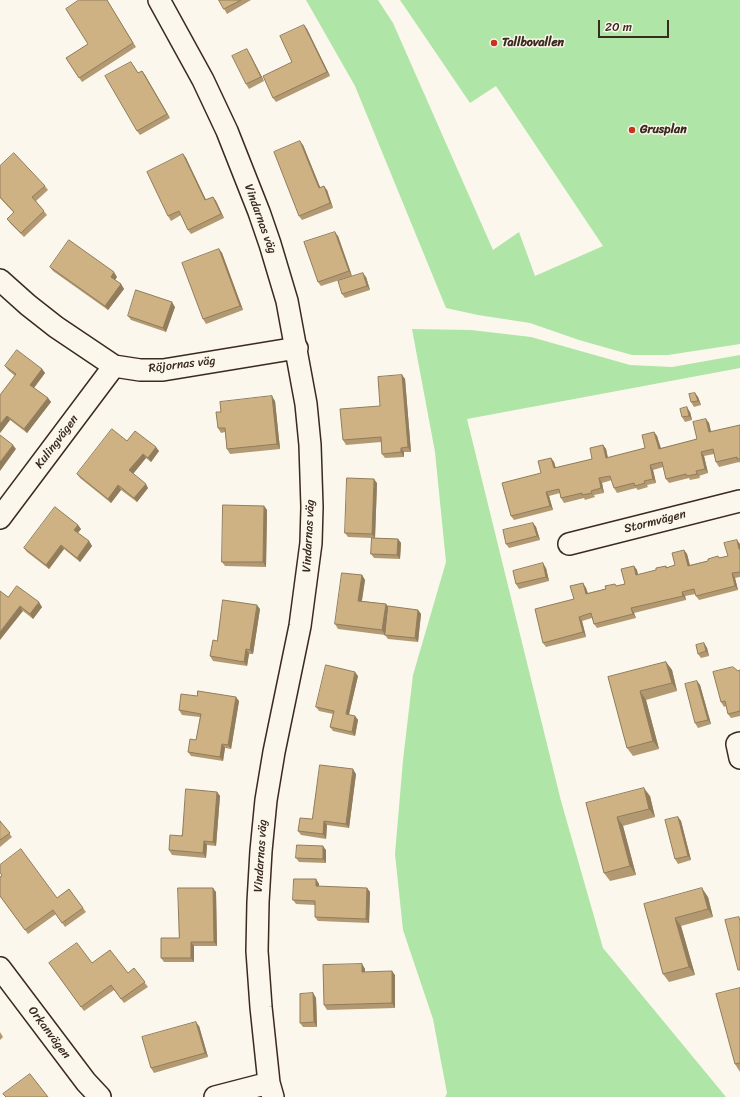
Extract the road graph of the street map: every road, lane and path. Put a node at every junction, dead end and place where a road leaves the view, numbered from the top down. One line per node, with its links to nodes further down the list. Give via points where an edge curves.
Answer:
1 (159, 0): 3 (street, Vindarnas väg, via 203,80 243,171 288,301)
2 (0, 280): 4 (street, Röjornas väg, via 56,327)
3 (297, 348): 4 (street, Röjornas väg, via 163,370); 11 (street, Vindarnas väg, via 310,445 311,543 300,626 266,800 261,851 257,951)
4 (114, 366): 6 (street, Kulingvägen)
5 (740, 500): 7 (street, Stormvägen)
6 (0, 518)
7 (569, 544)
8 (740, 743): 9 (street, via 737,744)
9 (740, 758)
10 (0, 968): 12 (street, Orkanvägen)
11 (271, 1090): 13 (street)
12 (100, 1097)
13 (215, 1097)

